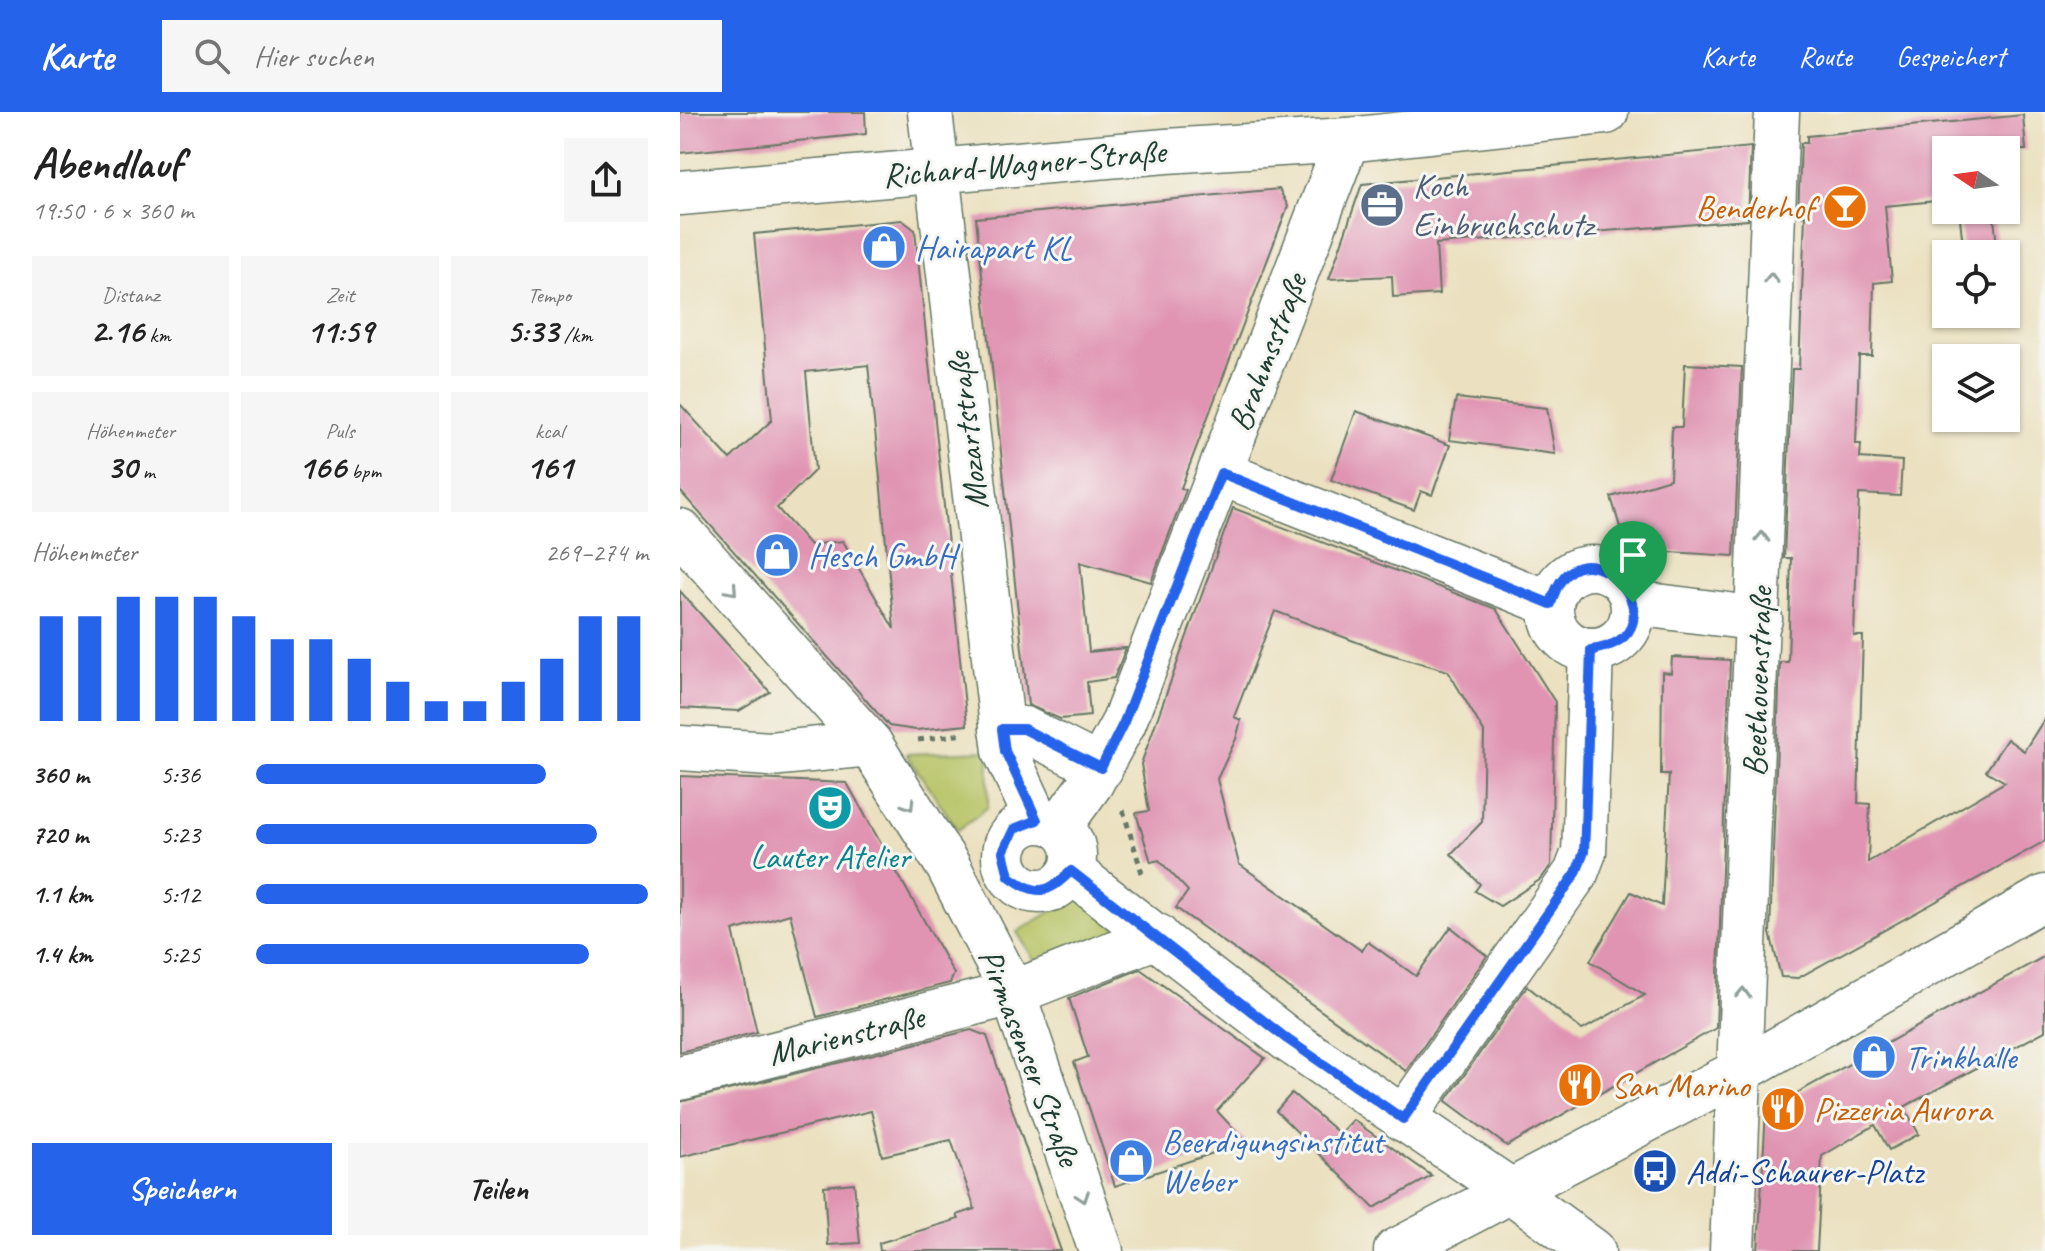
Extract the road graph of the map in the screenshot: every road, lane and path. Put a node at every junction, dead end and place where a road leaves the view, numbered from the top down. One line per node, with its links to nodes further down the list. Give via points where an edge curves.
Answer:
1 (930, 112): 7 (street, Mozartstraße)
2 (1606, 112): 4 (street, Richard-Wagner-Straße)
3 (1777, 112): 13 (street, Beethovenstraße, one-way to 3)
4 (1460, 120): 6 (street, Richard-Wagner-Straße)
5 (1168, 132): 6 (street, Richard-Wagner-Straße); 7 (street, Richard-Wagner-Straße)
6 (1347, 140): 9 (street, Brahmsstraße)
7 (937, 170): 8 (street, Richard-Wagner-Straße); 15 (street, Mozartstraße)
8 (680, 193)
9 (1221, 473): 12 (street); 18 (street, Brahmsstraße, via 1124,722)
10 (680, 531): 16 (street, Pirmasenser Straße, one-way to 16)
11 (1633, 603): 12 (street, via 1615,575 1594,568 1564,579); 13 (street); 14 (street, via 1631,623 1620,640)
12 (1551, 604): 14 (street, via 1552,619 1566,641)
13 (1760, 619): 24 (street, Beethovenstraße, one-way to 13)
14 (1591, 650): 26 (street, via 1584,852 1576,873)
15 (1003, 740): 16 (path); 18 (street, via 1024,729); 19 (street, Mozartstraße)
16 (887, 743): 17 (street, via 770,754); 23 (street, Pirmasenser Straße, one-way to 23)
17 (680, 748)
18 (1096, 776): 19 (street, Brahmsstraße); 22 (path, via 1116,790 1124,812)
19 (1048, 823): 20 (street, via 1074,847); 20 (street, via 1014,829 1003,852 998,883 1029,890 1053,888)
20 (1071, 871): 22 (street)
21 (2045, 897): 24 (street)
22 (1141, 924): 23 (street, Marienstraße); 26 (street, via 1287,1039)
23 (1013, 993): 25 (street, Marienstraße); 28 (street, Pirmasenser Straße, one-way to 28)
24 (1740, 1071): 27 (street); 31 (street, Beethovenstraße)
25 (680, 1078)
26 (1403, 1119): 27 (street)
27 (1511, 1191): 29 (street); 30 (street)
28 (1101, 1251)
29 (1396, 1251)
30 (1593, 1251)
31 (1732, 1251)

